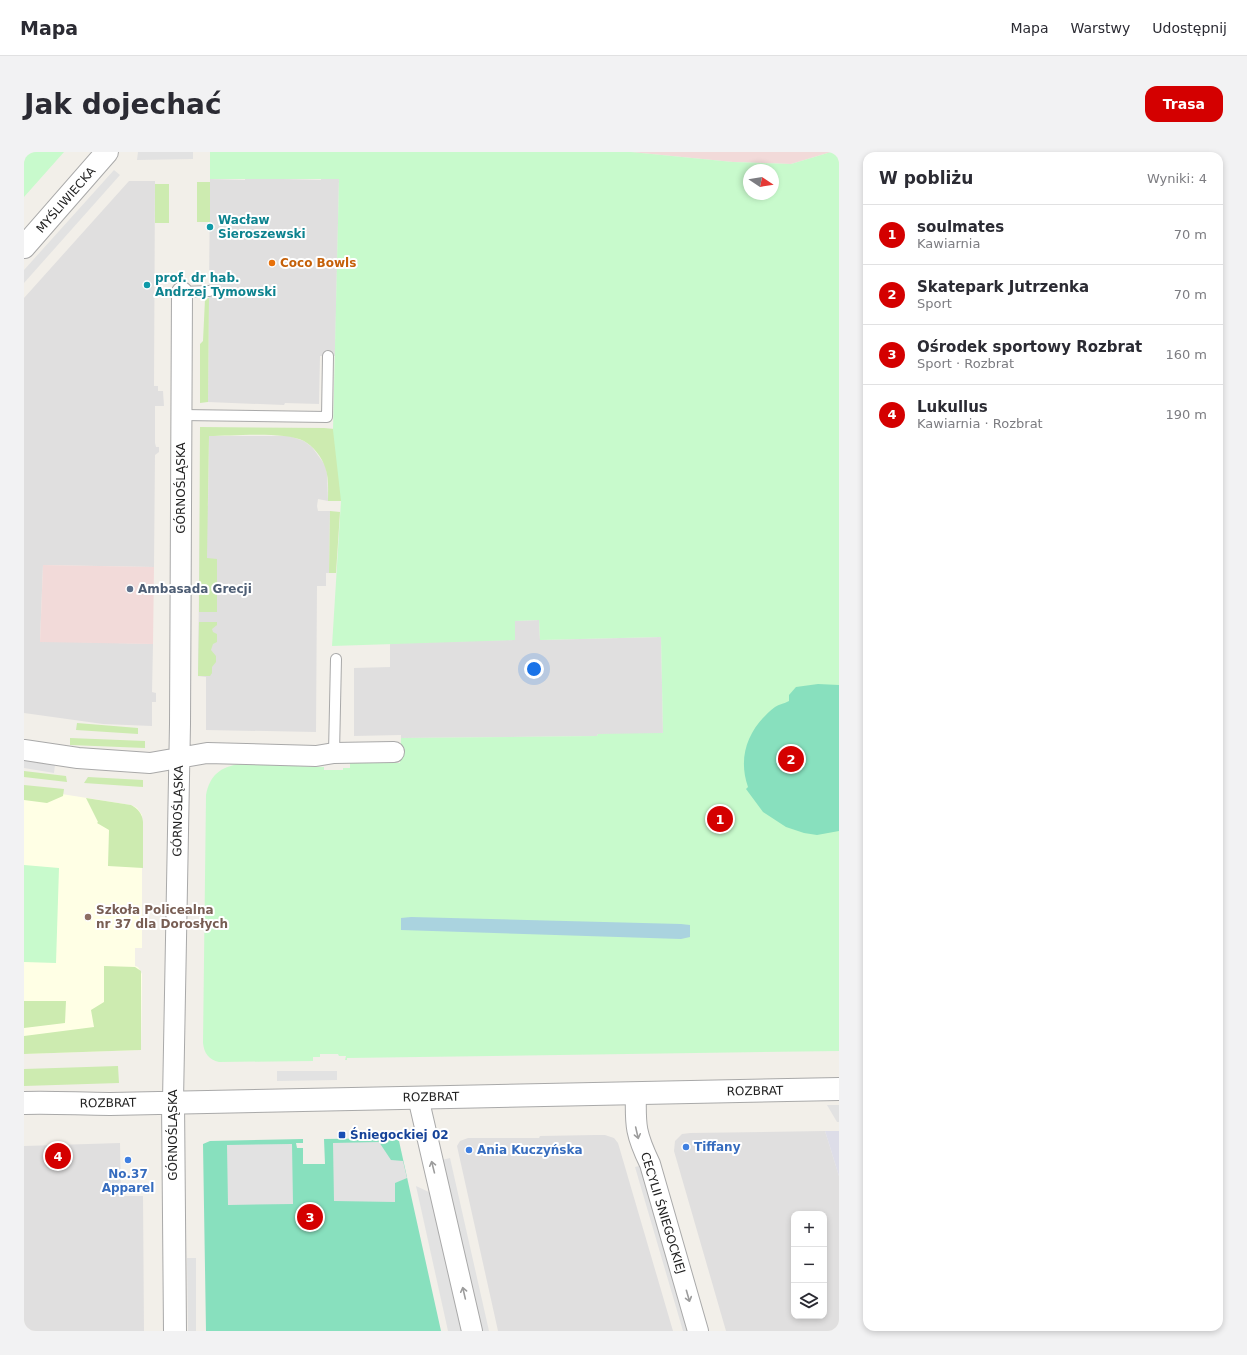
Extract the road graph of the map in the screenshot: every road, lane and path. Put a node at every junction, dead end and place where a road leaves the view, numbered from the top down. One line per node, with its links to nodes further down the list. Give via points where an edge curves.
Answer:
1 (107, 152): 2 (street, MYŚLIWIECKA)
2 (24, 248)
3 (209, 291): 4 (lane)
4 (182, 292): 6 (street, GÓRNOŚLĄSKA)
5 (328, 356): 6 (lane, via 327,417)
6 (182, 414): 11 (street, GÓRNOŚLĄSKA)
7 (336, 659): 10 (lane)
8 (24, 750): 11 (street, via 62,757 119,762 150,763)
9 (394, 752): 10 (street)
10 (334, 753): 11 (street, via 316,756 207,753)
11 (179, 759): 15 (street, GÓRNOŚLĄSKA)
12 (839, 1089): 13 (street, ROZBRAT)
13 (636, 1094): 14 (street, ROZBRAT); 19 (street, CECYLII ŚNIEGOCKIEJ, one-way to 19, via 635,1124 639,1140 650,1164)
14 (418, 1097): 15 (street, ROZBRAT); 18 (street, one-way to 14)
15 (173, 1101): 16 (street, ROZBRAT, via 108,1104); 17 (street, GÓRNOŚLĄSKA)
16 (24, 1103)
17 (175, 1331)
18 (472, 1331)
19 (698, 1331)

